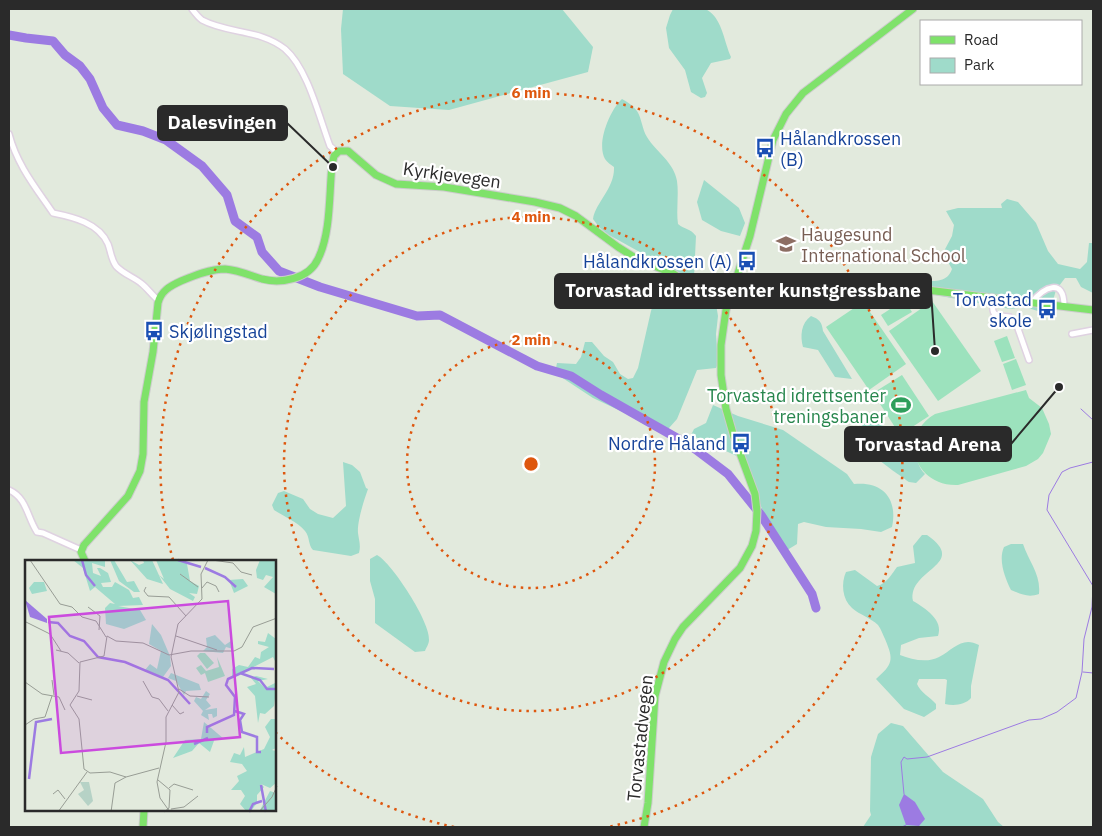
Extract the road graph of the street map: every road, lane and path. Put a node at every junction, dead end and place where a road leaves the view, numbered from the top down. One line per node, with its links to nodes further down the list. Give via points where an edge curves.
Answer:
1 (192, 9): 4 (street, via 201,20 265,38 290,54 306,81 330,146)
2 (913, 9): 5 (main road, Torvastadvegen, via 815,83 786,114 773,140 750,236)
3 (9, 134): 7 (street, via 28,179 53,213 74,218 98,231 108,243 118,268)
4 (337, 152): 5 (main road, Kyrkjevegen, via 348,151 376,175 396,184 444,187 560,208 637,259 674,274 702,294 718,299); 7 (main road, via 332,165 323,246 312,269 293,279 280,280 262,279 236,270 211,271 167,288)
5 (730, 298): 6 (main road, Kyrkjevegen, via 852,281); 19 (main road, Torvastadvegen, via 721,345 722,384 731,429 755,494 756,526 752,546 740,568 683,627 664,662 655,696)
6 (993, 298): 8 (main road, Kyrkjevegen); 13 (street, via 993,313 1015,321)
7 (158, 300): 15 (main road, via 144,402 140,471 128,496)
8 (1031, 303): 9 (main road, Kyrkjevegen); 9 (street, via 1048,288 1056,287 1064,294)
9 (1064, 306): 10 (main road, Kyrkjevegen)
10 (1093, 310)
11 (1093, 330): 12 (street)
12 (1072, 334)
13 (1029, 360)
14 (9, 490): 15 (street, via 21,499 37,532)
15 (81, 550): 16 (main road)
16 (84, 560)
17 (144, 811): 18 (main road)
18 (142, 827)
19 (644, 827)

